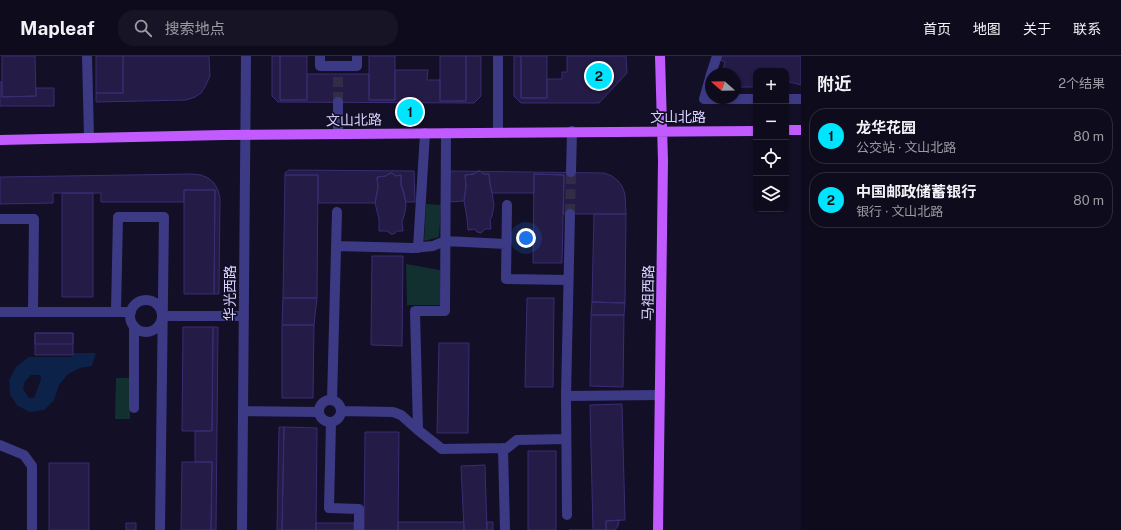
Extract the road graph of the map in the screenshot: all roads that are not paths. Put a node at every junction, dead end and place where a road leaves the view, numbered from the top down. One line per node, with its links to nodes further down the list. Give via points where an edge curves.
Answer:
1 (87, 56): 24 (street)
2 (246, 56): 23 (street, 华光西路)
3 (320, 56): 4 (street, via 320,66 338,70 357,66)
4 (357, 56)
5 (498, 56): 18 (street)
6 (660, 56): 16 (main road, 马祖西路)
7 (717, 56): 8 (street)
8 (713, 68)
9 (741, 99): 10 (street)
10 (753, 99)
11 (789, 99): 12 (street)
12 (801, 99)
13 (338, 102): 22 (street)
14 (789, 130): 15 (main road)
15 (801, 130)
16 (663, 131): 17 (main road, 文山北路); 19 (main road, 文山北路); 43 (main road, 马祖西路)
17 (753, 131)
18 (498, 132): 19 (main road, 文山北路); 21 (main road, 文山北路)
19 (572, 132): 26 (street)
20 (424, 133): 21 (main road, 文山北路); 22 (main road, 文山北路); 34 (street)
21 (446, 133): 31 (street)
22 (338, 134): 23 (main road, 文山北路)
23 (245, 135): 24 (main road, 文山北路); 41 (street, 华光西路)
24 (88, 138): 25 (main road, 文山北路)
25 (0, 140)
26 (571, 172)
27 (507, 204): 32 (street)
28 (337, 212): 33 (street)
29 (570, 214): 35 (street)
30 (0, 219): 38 (street, via 34,219)
31 (445, 241): 32 (street); 34 (street); 51 (street, via 445,312 414,311)
32 (506, 244): 35 (street, via 506,279)
33 (336, 246): 34 (street); 45 (street)
34 (418, 248)
35 (568, 280): 44 (street)
36 (116, 311): 38 (street); 39 (street); 40 (street, via 118,217 164,217)
37 (0, 312): 38 (street)
38 (33, 312)
39 (131, 312): 40 (street, via 136,303 146,299 156,302); 42 (street, via 130,317)
40 (162, 316): 41 (street); 42 (street, via 154,330 144,331); 57 (street)
41 (244, 316): 47 (street, 华光西路)
42 (134, 326): 46 (street)
43 (660, 395): 44 (street); 61 (main road, 马祖西路)
44 (566, 396): 52 (street)
45 (332, 400): 48 (street, via 341,406); 49 (street, via 323,403)
46 (134, 408)
47 (243, 411): 49 (street); 58 (street, 华光西路)
48 (342, 411): 50 (street, via 336,421); 51 (street, via 393,412 401,415)
49 (319, 412): 50 (street, via 323,419)
50 (331, 422): 59 (street, via 329,508 360,509)
51 (418, 430): 54 (street, via 442,449)
52 (566, 439): 54 (street, via 517,440 508,448); 55 (street)
53 (0, 445): 56 (street, via 24,455 32,466)
54 (503, 448): 60 (street)
55 (567, 516)
56 (32, 530)
57 (160, 530)
58 (242, 530)
59 (359, 530)
60 (505, 530)
61 (658, 530)

